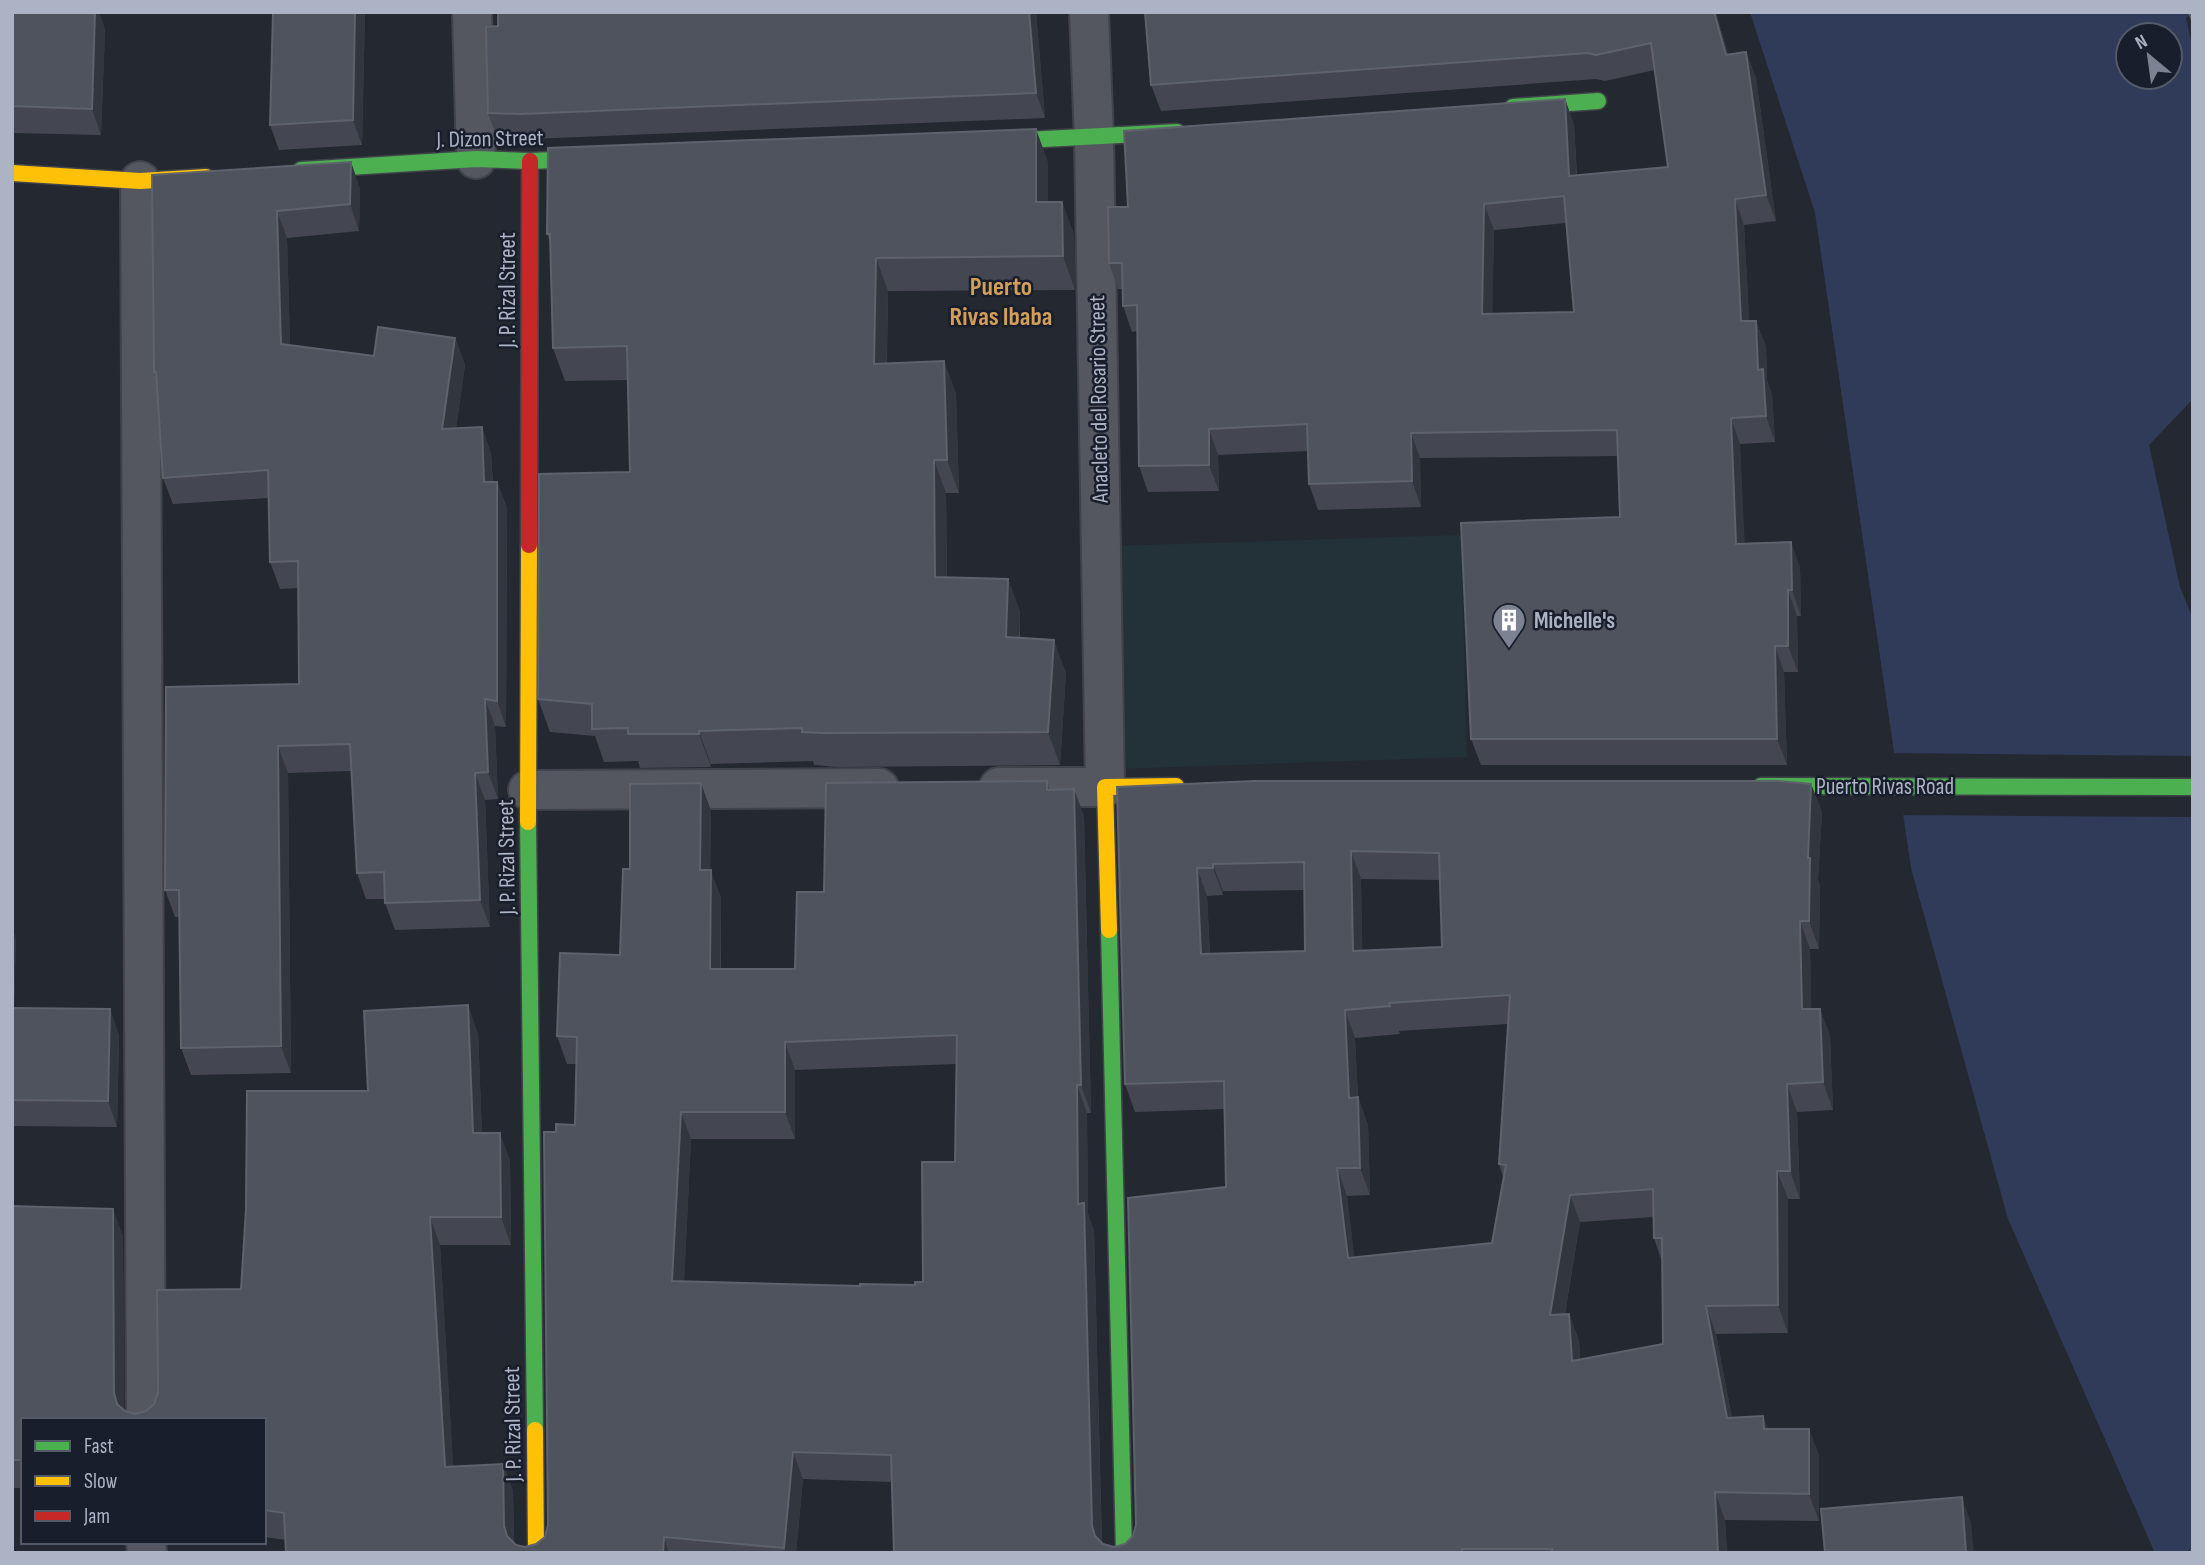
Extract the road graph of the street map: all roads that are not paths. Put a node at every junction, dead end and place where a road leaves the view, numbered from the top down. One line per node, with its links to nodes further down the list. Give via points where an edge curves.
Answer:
1 (472, 12): 9 (street)
2 (1089, 12): 6 (street, Anacleto del Rosario Street)
3 (1598, 101): 4 (street)
4 (1503, 108)
5 (1189, 131): 6 (street)
6 (1094, 138): 7 (street); 15 (street, Anacleto del Rosario Street)
7 (970, 143)
8 (612, 158): 10 (street, J. Dizon Street)
9 (476, 159): 10 (street, J. Dizon Street); 11 (street, J. Dizon Street)
10 (530, 161): 21 (street, J. P. Rizal Street)
11 (288, 171)
12 (12, 173): 14 (street)
13 (221, 176): 14 (street)
14 (140, 181): 22 (street)
15 (1105, 786): 16 (street); 20 (street); 24 (street)
16 (1188, 786)
17 (1743, 786): 18 (street, Puerto Rivas Road)
18 (2193, 787)
19 (912, 788): 21 (street)
20 (967, 788)
21 (528, 790): 23 (street, J. P. Rizal Street)
22 (146, 1418)
23 (536, 1553)
24 (1124, 1553)

